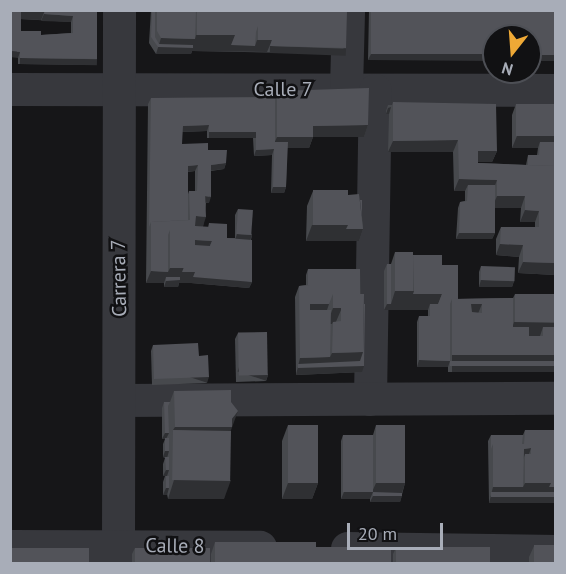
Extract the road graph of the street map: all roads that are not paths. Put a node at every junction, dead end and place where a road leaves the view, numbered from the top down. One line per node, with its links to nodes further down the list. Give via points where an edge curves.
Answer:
1 (119, 10): 5 (street, Carrera 7)
2 (348, 10): 4 (street)
3 (10, 89): 5 (street, Calle 7)
4 (360, 89): 5 (street, Calle 7); 6 (street, Calle 7); 8 (street)
5 (117, 90): 9 (street, Carrera 7)
6 (555, 90)
7 (555, 398): 8 (street)
8 (370, 399): 9 (street)
9 (120, 400): 10 (street, Carrera 7)
10 (118, 545): 11 (street, Calle 8); 12 (street, Calle 8)
11 (10, 546)
12 (555, 551)

